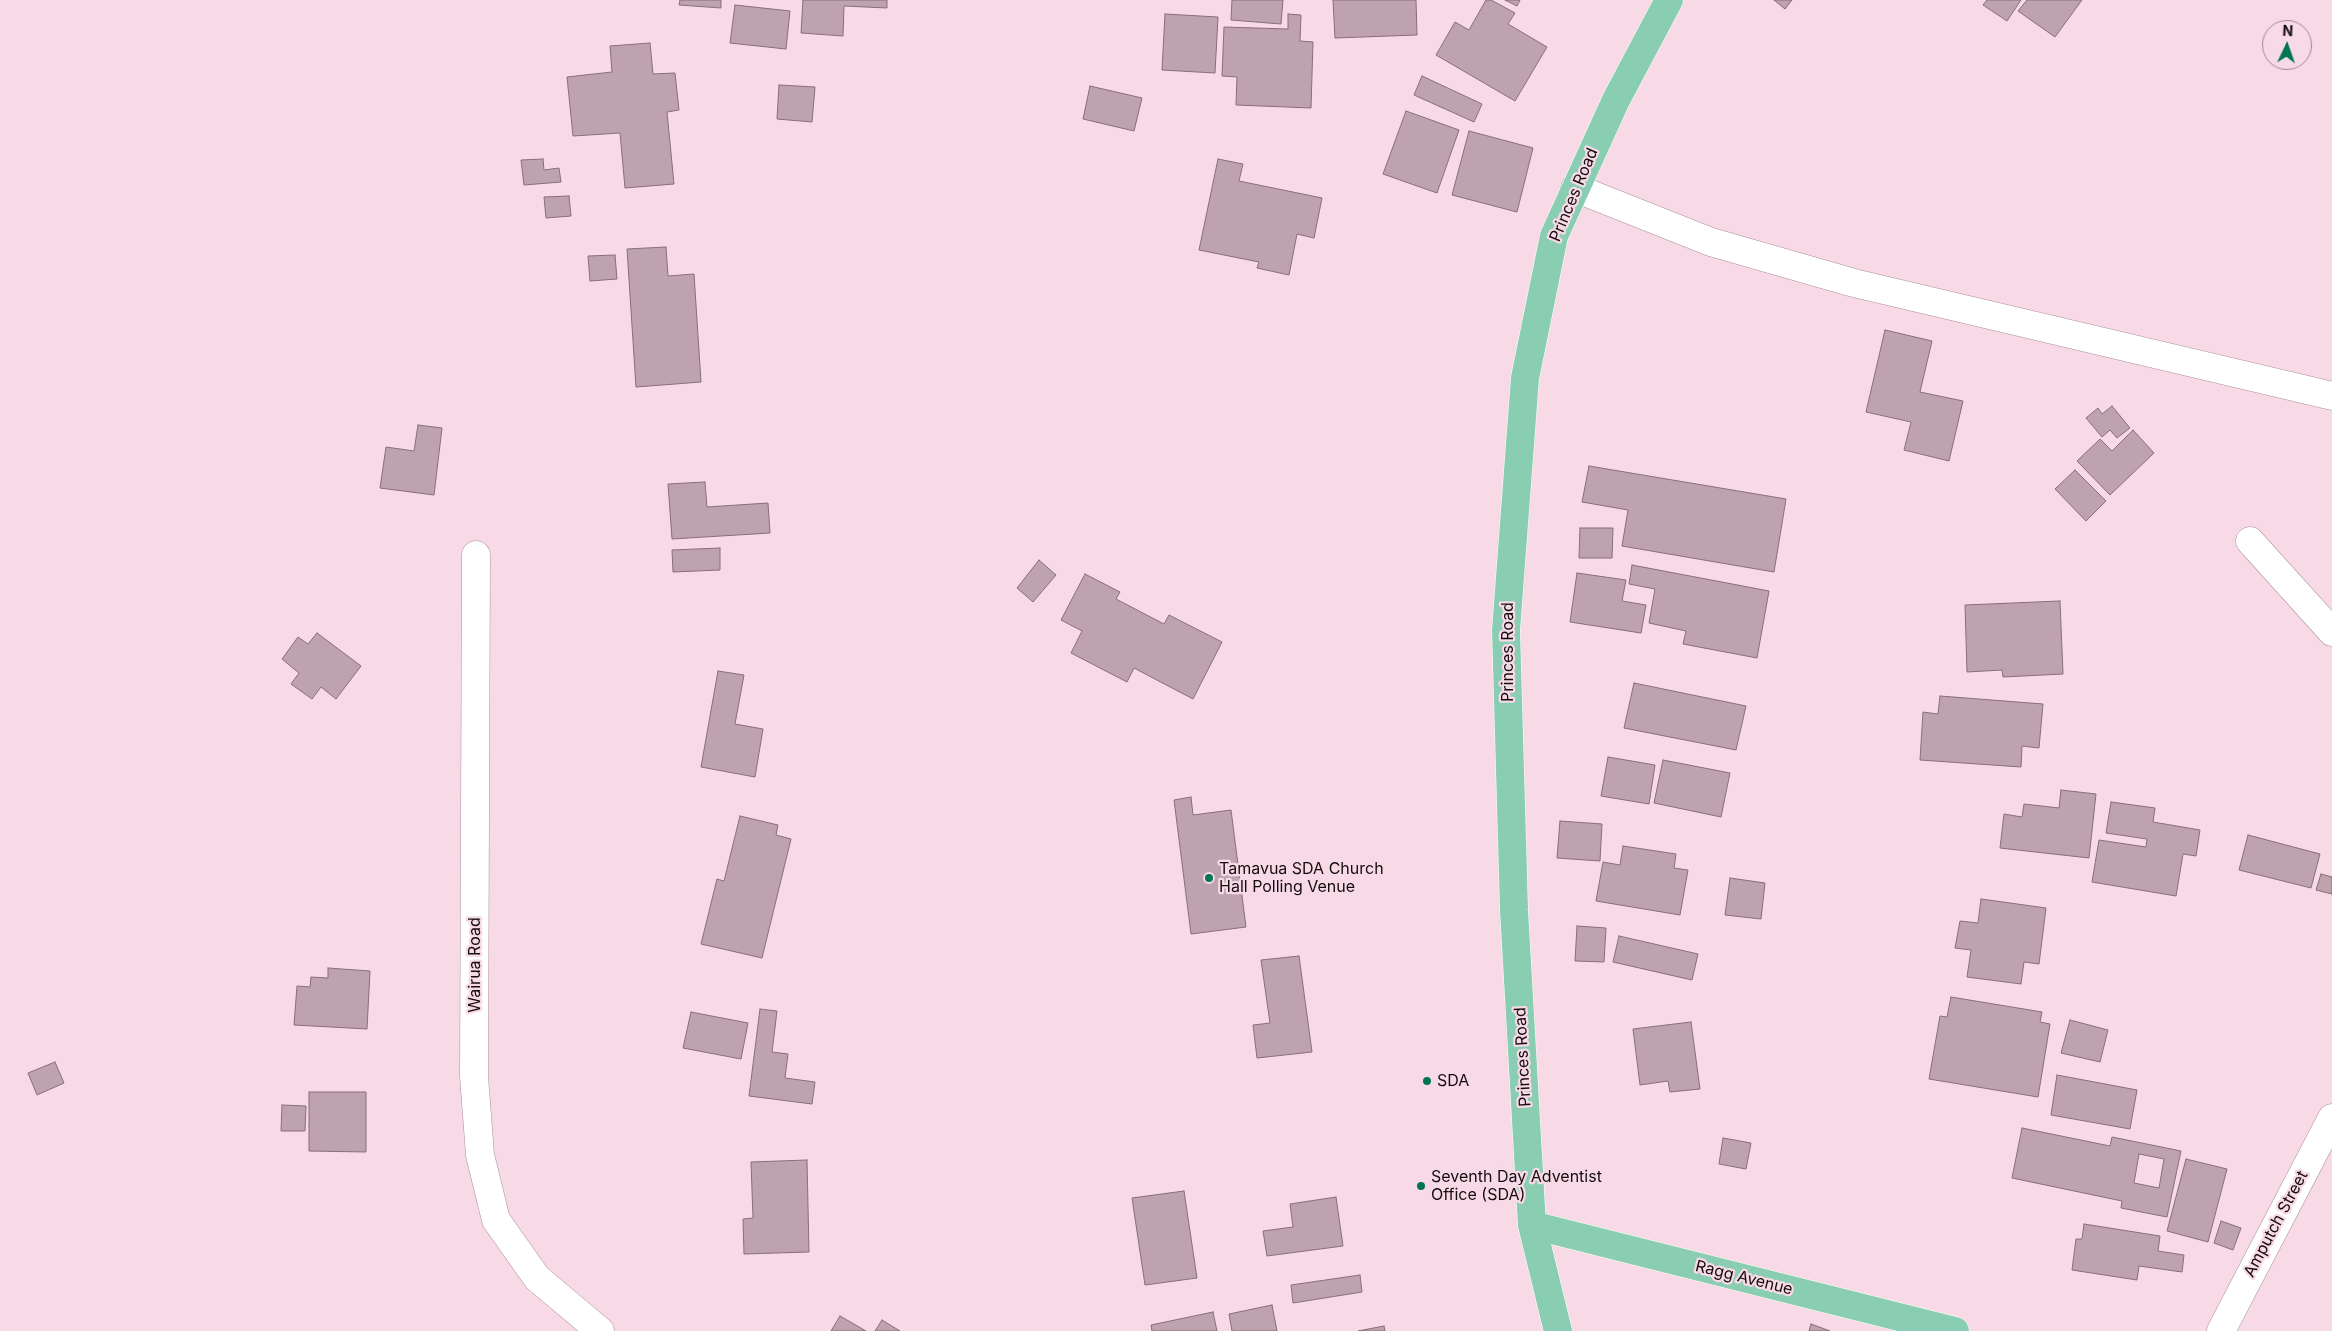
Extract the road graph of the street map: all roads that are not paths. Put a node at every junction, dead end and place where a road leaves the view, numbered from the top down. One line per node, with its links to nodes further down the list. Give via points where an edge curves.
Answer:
1 (1669, 0): 2 (main road, Princes Road, via 1616,100)
2 (1575, 188): 3 (street, via 1711,242 1854,283); 8 (main road, Princes Road, via 1554,236 1525,378 1506,630 1514,910)
3 (2332, 396)
4 (2250, 541): 6 (street)
5 (476, 555): 9 (street, Wairua Road, via 474,1076 480,1155 496,1220 537,1278)
6 (2332, 632)
7 (2332, 1118): 12 (street, Amputch Street)
8 (1532, 1225): 10 (main road, Princes Road); 11 (main road, Ragg Avenue)
9 (600, 1331)
10 (1558, 1331)
11 (1955, 1331)
12 (2221, 1331)

